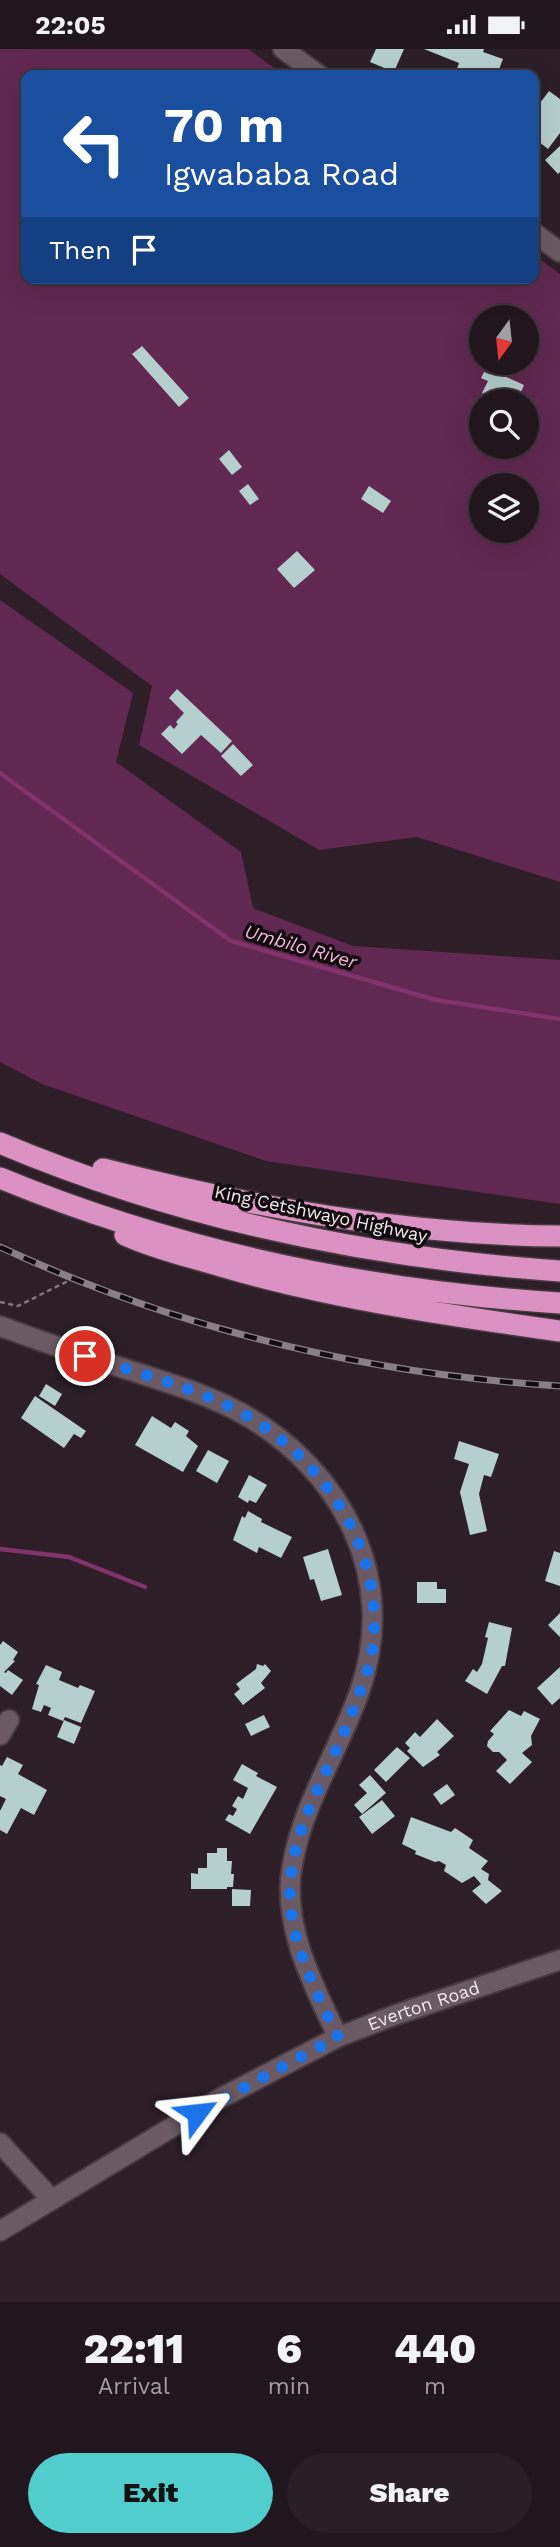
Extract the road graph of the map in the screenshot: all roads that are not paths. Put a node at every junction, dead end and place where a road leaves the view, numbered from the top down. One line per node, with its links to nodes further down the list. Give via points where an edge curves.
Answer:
1 (283, 49): 2 (street)
2 (312, 70)
3 (539, 237): 4 (street)
4 (560, 252)
5 (0, 1143): 6 (highway, King Cetshwayo Highway)
6 (26, 1154): 9 (highway, via 349,1220); 10 (highway, King Cetshwayo Highway, via 135,1193 271,1230 432,1259)
7 (0, 1178): 8 (highway)
8 (46, 1197): 11 (highway, via 232,1254 452,1294); 13 (highway, via 134,1239 238,1271 401,1307)
9 (560, 1236)
10 (560, 1271)
11 (560, 1303)
12 (0, 1326): 15 (street, via 188,1389 264,1426 323,1479 360,1546 373,1593 370,1658 350,1717 307,1812 290,1886 294,1929)
13 (560, 1331)
14 (560, 1960): 15 (street, Everton Road)
15 (338, 2037): 17 (street, Everton Road, via 217,2100)
16 (0, 2143): 17 (street)
17 (52, 2200): 18 (street, Everton Road)
18 (0, 2231)

